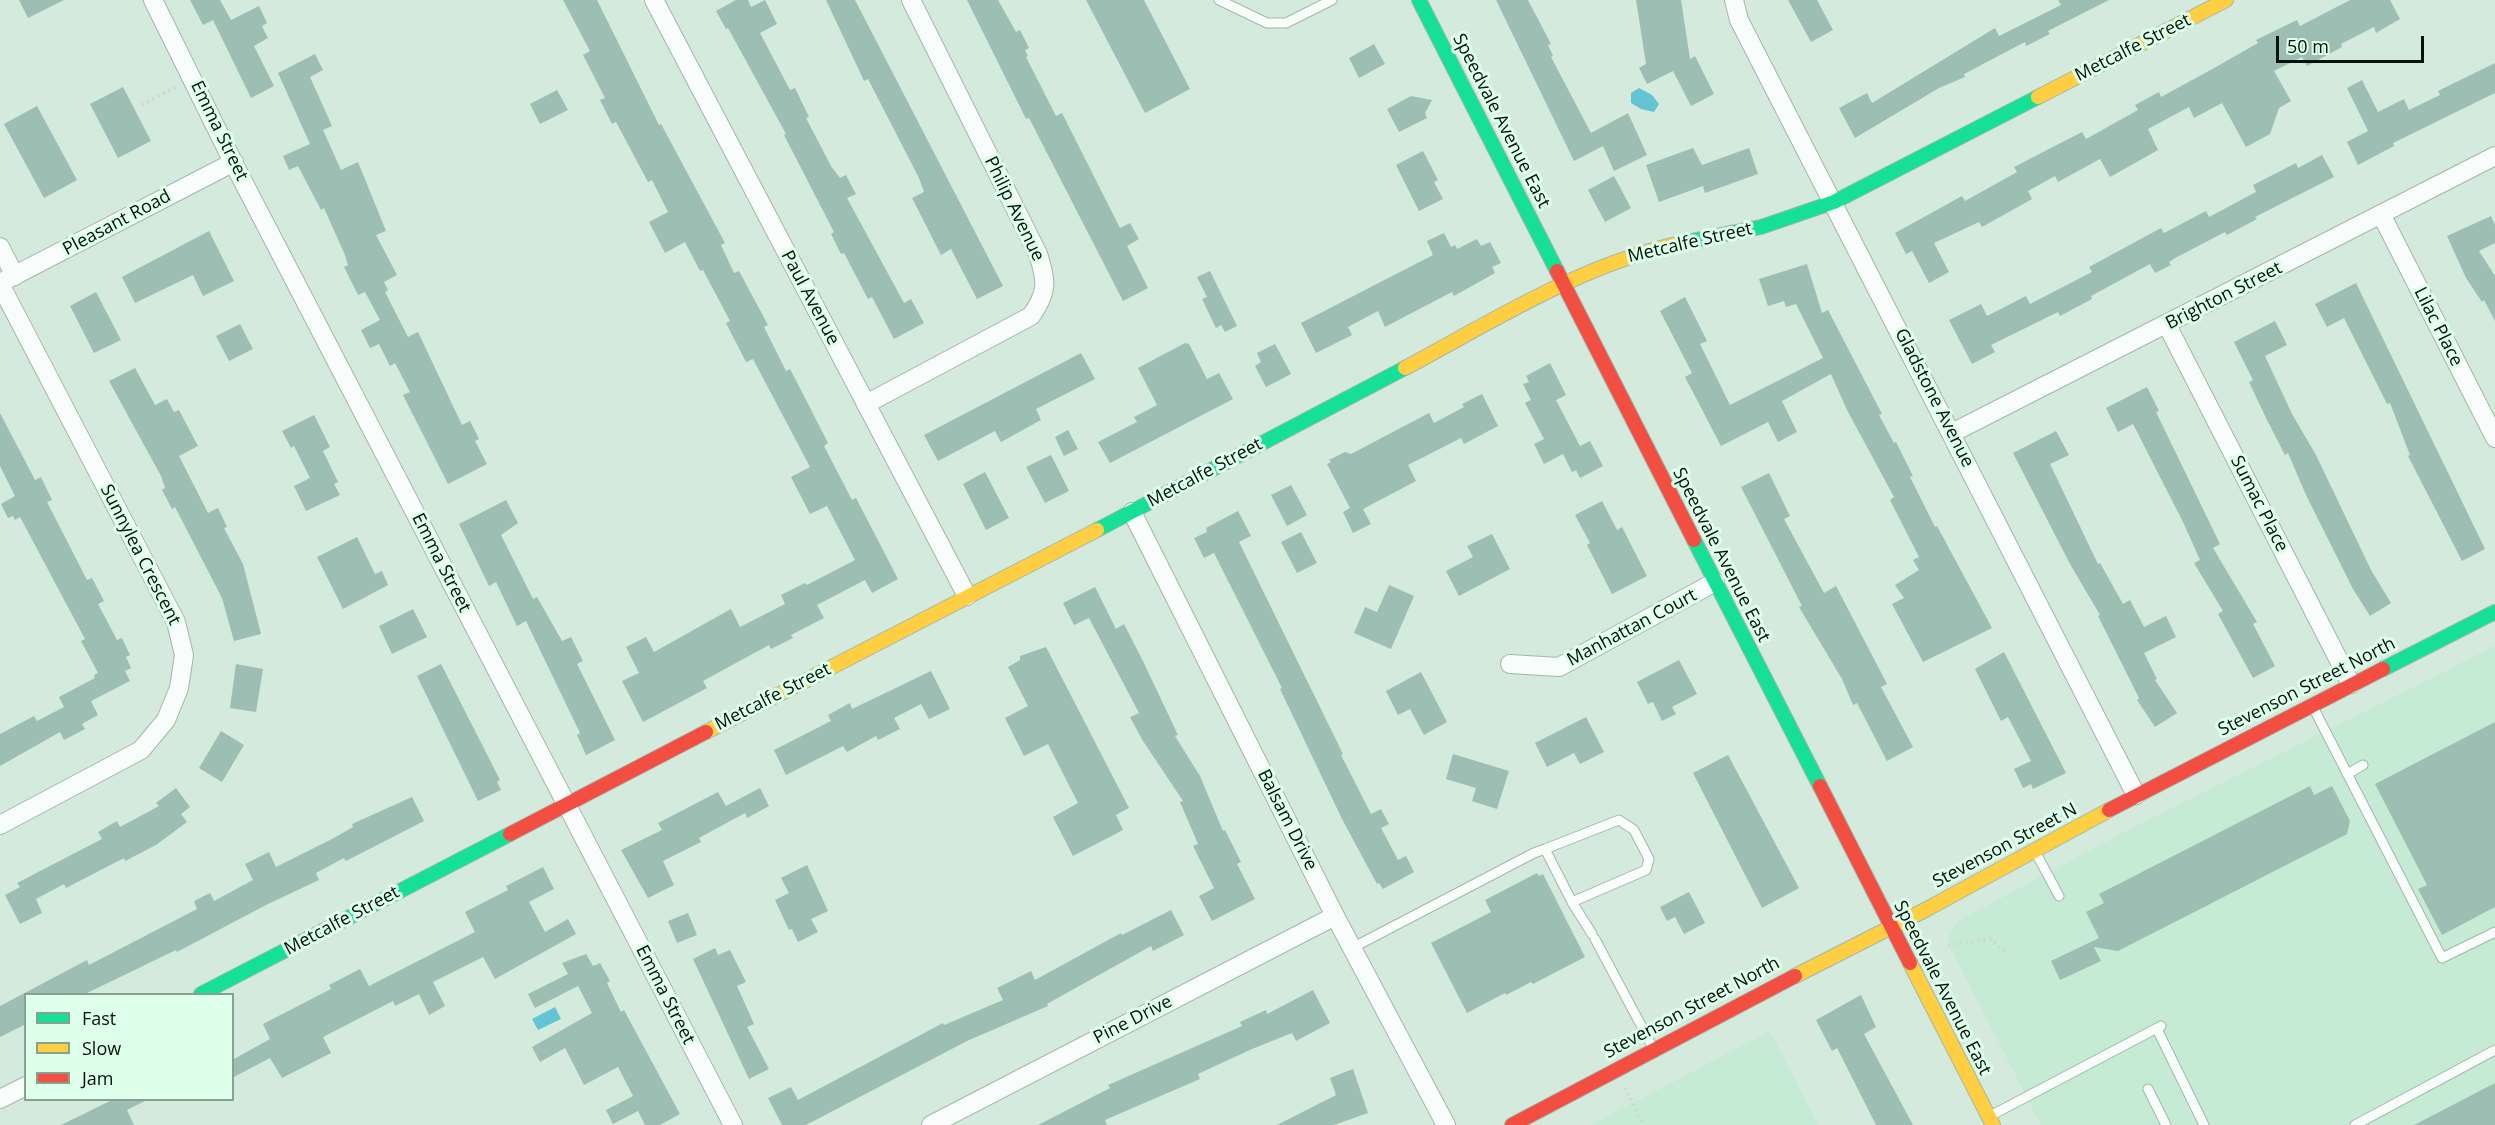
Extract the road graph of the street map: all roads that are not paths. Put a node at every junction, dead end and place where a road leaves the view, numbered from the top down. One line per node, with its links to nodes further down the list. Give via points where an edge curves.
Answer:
1 (153, 0): 11 (street, Emma Street)
2 (654, 0): 18 (street, Paul Avenue)
3 (911, 0): 18 (street, Philip Avenue, via 1038,254 1046,278 1042,300 1031,316)
4 (1220, 0): 9 (lane)
5 (1332, 0): 9 (lane, via 1286,23 1267,23)
6 (1419, 0): 16 (street, Speedvale Avenue East)
7 (1734, 0): 12 (street, Gladstone Avenue, via 1739,20)
8 (2226, 0): 12 (street, Metcalfe Street)
9 (1241, 4)
10 (2495, 156): 13 (street, Brighton Street)
11 (234, 162): 15 (street, Pleasant Road); 31 (street, Emma Street)
12 (1834, 202): 16 (street, Metcalfe Street, via 1761,227 1644,251); 19 (street, Gladstone Avenue)
13 (2382, 216): 17 (street, Brighton Street); 20 (street, Lilac Place)
14 (0, 247): 15 (street, Sunnylea Crescent)
15 (5, 281): 32 (street, Sunnylea Crescent, via 176,621 184,655 179,688 166,720 141,750)
16 (1563, 284): 21 (street, Metcalfe Street); 22 (street, Speedvale Avenue East)
17 (2167, 325): 19 (street, Brighton Street); 26 (street, Sumac Place)
18 (866, 404): 23 (street, Paul Avenue)
19 (1952, 433): 30 (street, Gladstone Avenue)
20 (2495, 438)
21 (1132, 512): 23 (street, Metcalfe Street); 37 (street, Balsam Drive)
22 (1715, 582): 25 (street, Manhattan Court, via 1559,667); 38 (street, Speedvale Avenue East)
23 (967, 596): 31 (street, Metcalfe Street)
24 (2495, 612): 26 (street, Stevenson Street North)
25 (1510, 664)
26 (2351, 684): 27 (street, Stevenson Street North)
27 (2312, 705): 29 (lane); 30 (street, Stevenson Street North)
28 (2363, 765): 29 (lane)
29 (2347, 774): 39 (lane, via 2442,958)
30 (2136, 795): 34 (street, Stevenson Street N)
31 (566, 804): 41 (street, Metcalfe Street); 48 (street, Emma Street)
32 (0, 825)
33 (1545, 849): 36 (lane); 36 (lane, via 1619,820 1634,830 1649,859 1646,870); 40 (lane)
34 (2035, 850): 35 (lane); 38 (street, Stevenson Street N)
35 (2059, 896)
36 (1572, 902): 42 (lane)
37 (1335, 916): 40 (street, Balsam Drive); 49 (street, Pine Drive)
38 (1890, 927): 42 (street, Stevenson Street North); 47 (street, Speedvale Avenue East)
39 (2495, 932)
40 (1352, 948): 50 (street, Balsam Drive)
41 (203, 993)
42 (1653, 1049): 51 (street, Stevenson Street North)
43 (2495, 1050): 54 (lane)
44 (24, 1087): 46 (street)
45 (2148, 1089): 52 (lane)
46 (0, 1099)
47 (1990, 1121): 53 (lane, via 2159,1028)
48 (733, 1125)
49 (931, 1125)
50 (1446, 1125)
51 (1512, 1125)
52 (2166, 1125)
53 (2205, 1125)
54 (2355, 1125)

